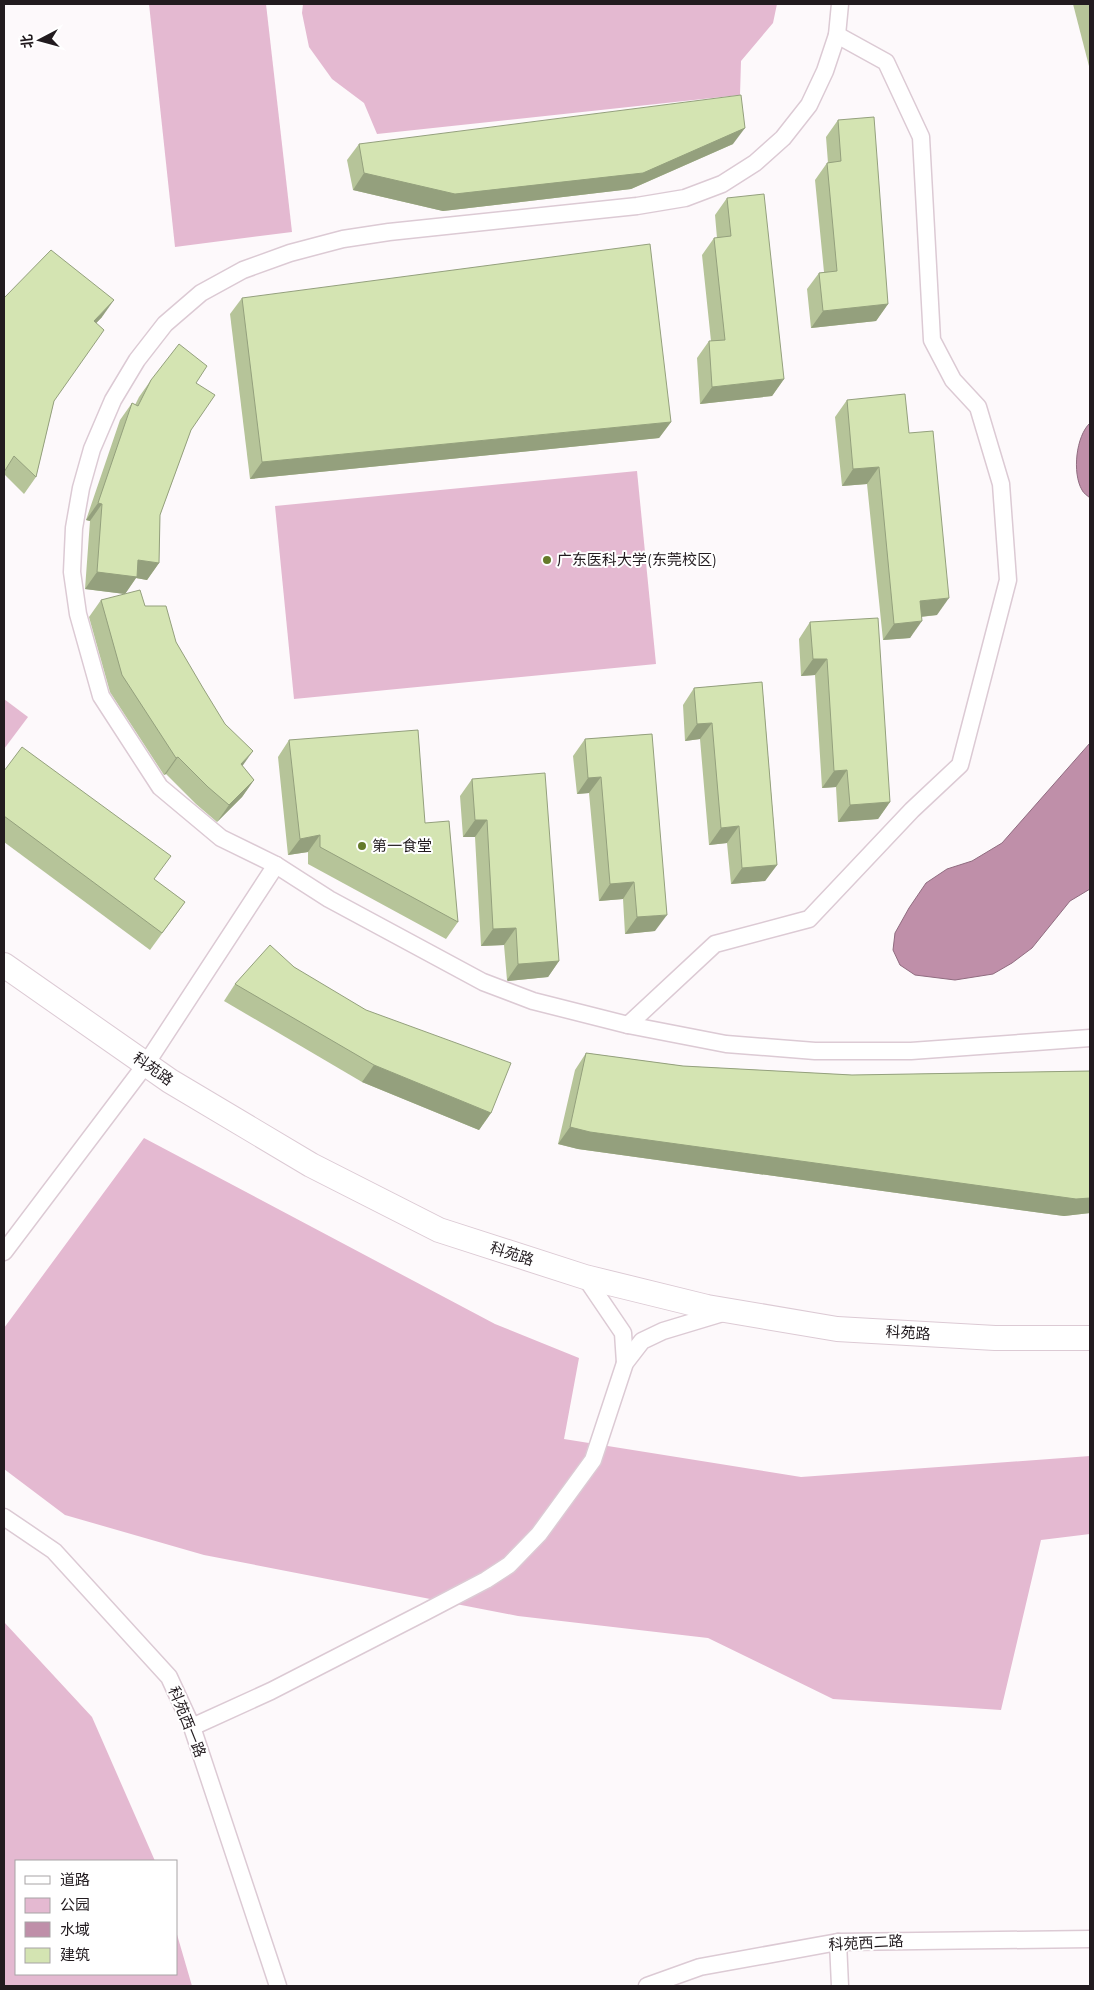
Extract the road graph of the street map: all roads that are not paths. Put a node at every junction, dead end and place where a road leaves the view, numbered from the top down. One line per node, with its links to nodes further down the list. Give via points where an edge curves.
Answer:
1 (840, 4): 2 (street)
2 (837, 35): 3 (street, via 809,105 783,138 755,163 722,184 684,198 638,206 388,232 343,239 290,253 243,270 201,293 165,324 137,360 113,400 92,449 74,528 72,572 89,656 101,696 160,788 221,838); 5 (street, via 886,62 921,136 932,340 953,380 978,407 1001,484 1008,580 960,765 912,810 809,919 715,944)
3 (276, 866): 5 (street, via 329,899 483,982 533,1001); 7 (street)
4 (4, 965): 7 (street, 科苑路)
5 (628, 1025): 6 (street, via 726,1044 815,1051 911,1051)
6 (1090, 1038)
7 (146, 1064): 8 (street); 9 (street, 科苑路, via 311,1164 438,1230)
8 (4, 1252)
9 (584, 1277): 10 (street, 科苑路); 12 (street, via 624,1333)
10 (728, 1311): 11 (street, 科苑路, via 837,1329 995,1338); 12 (street, via 663,1331 642,1341)
11 (1090, 1338)
12 (625, 1363): 14 (street, via 593,1460 539,1534 509,1565 417,1617)
13 (4, 1517): 14 (street, 科苑西一路, via 54,1551 169,1677)
14 (192, 1727): 17 (street, 科苑西一路)
15 (1090, 1939): 16 (street, 科苑西二路)
16 (838, 1942): 18 (street, 科苑西二路, via 700,1967); 19 (street)
17 (278, 1986)
18 (647, 1986)
19 (840, 1986)

